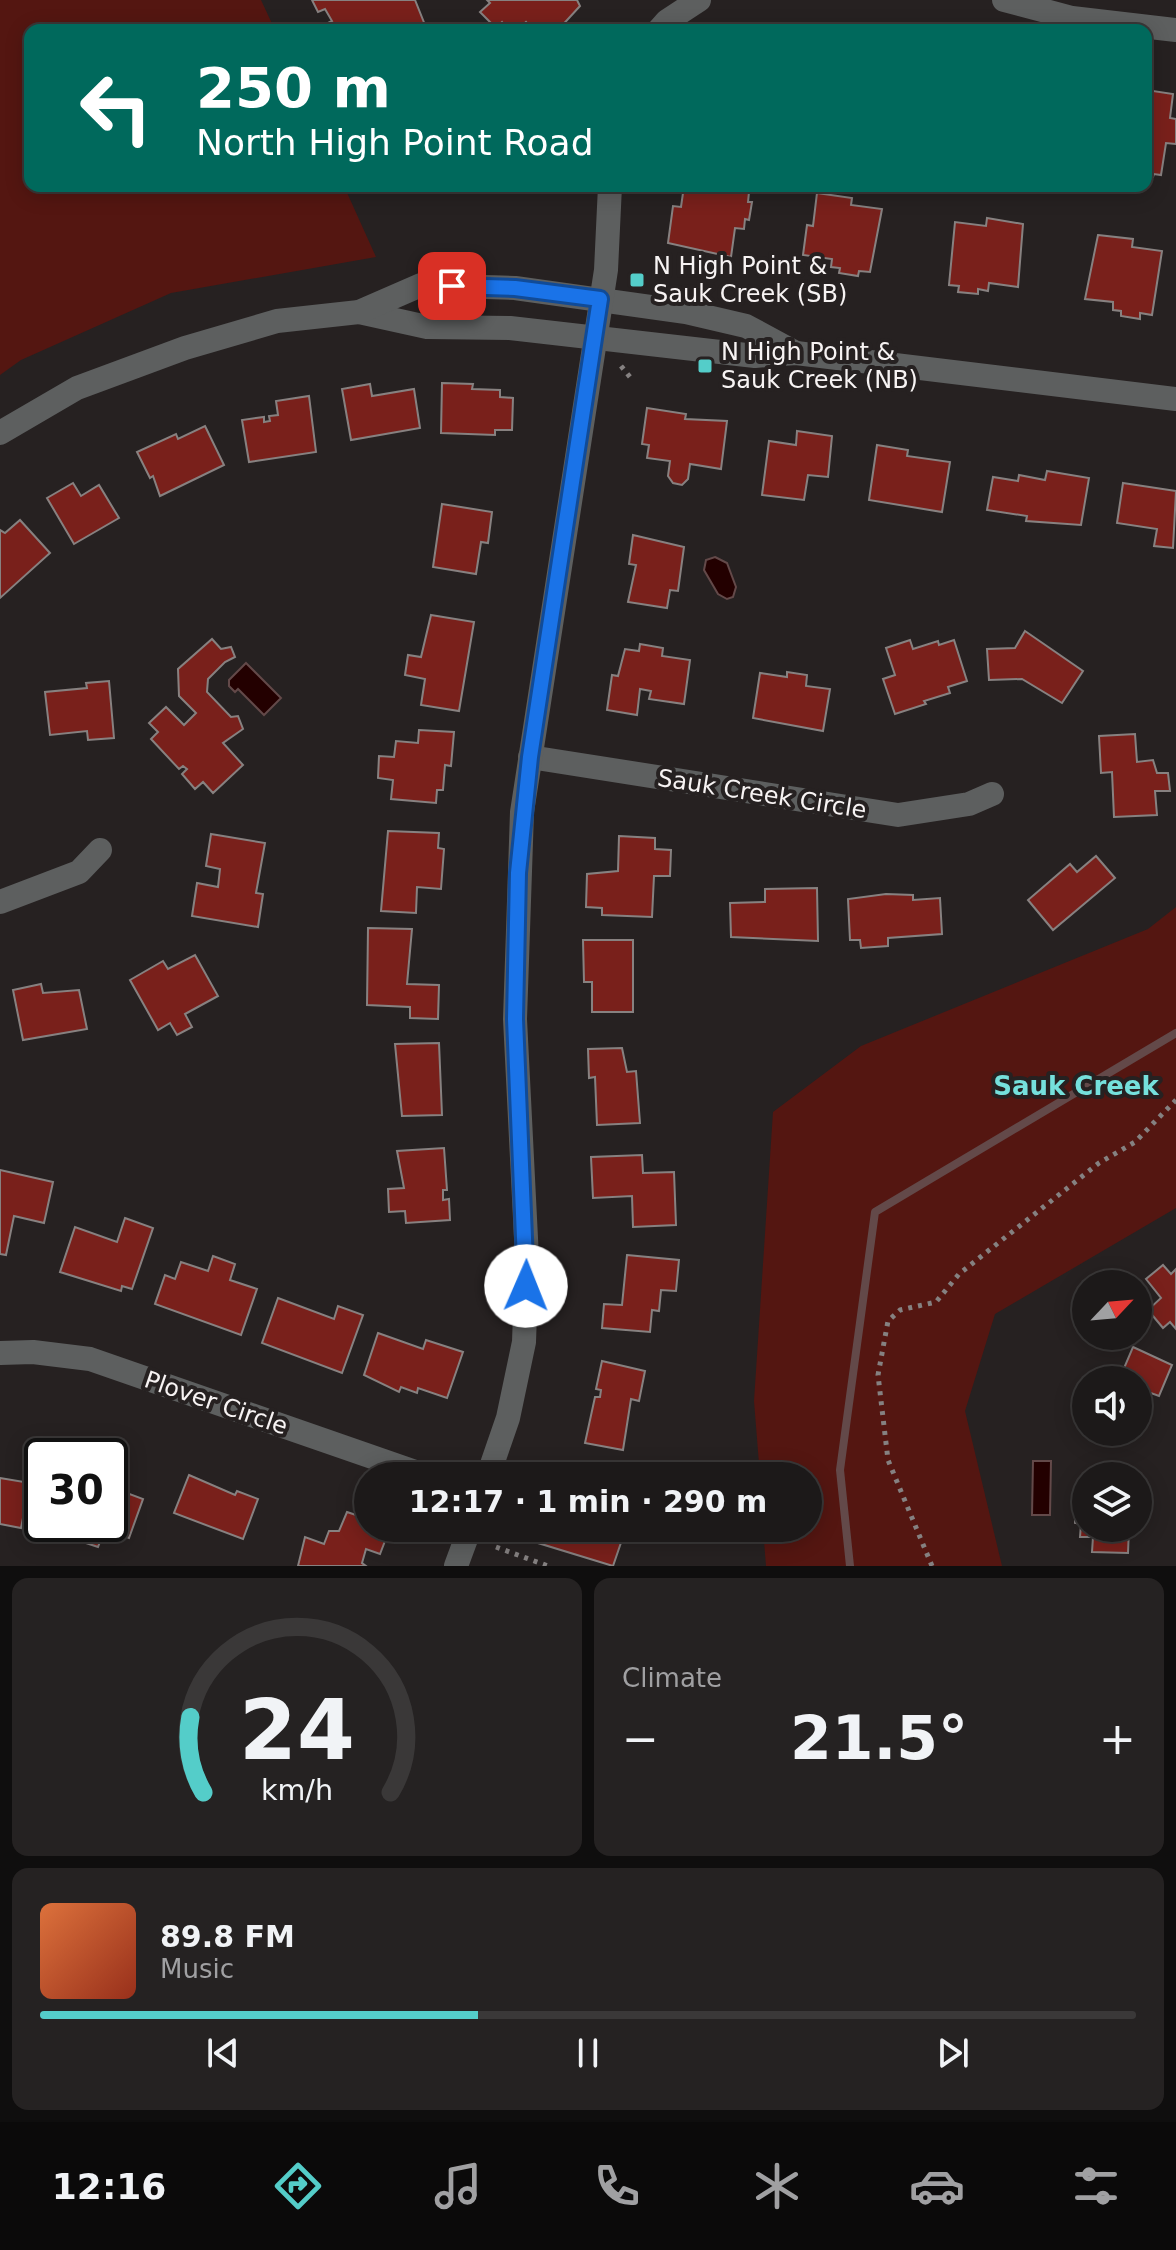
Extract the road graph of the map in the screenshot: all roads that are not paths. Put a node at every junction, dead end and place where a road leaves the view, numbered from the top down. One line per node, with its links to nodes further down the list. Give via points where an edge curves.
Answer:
1 (699, 0): 3 (street)
2 (1004, 0): 4 (street, via 1072,18)
3 (667, 24)
4 (1124, 24)
5 (1152, 27): 6 (street)
6 (1176, 30)
7 (610, 192): 8 (street)
8 (600, 299): 9 (street, via 515,288 421,285); 10 (street); 11 (street, via 746,326)
9 (359, 312): 10 (street, via 427,327 510,328); 13 (street, via 277,321 185,348 77,388)
10 (594, 338): 11 (street, via 755,356); 14 (street)
11 (796, 353): 12 (street)
12 (1176, 399)
13 (0, 433)
14 (530, 757): 15 (street, Sauk Creek Circle, via 898,815 969,804); 20 (street, via 518,873 515,1019 527,1258 524,1342)
15 (992, 794)
16 (100, 850): 17 (street, via 79,872)
17 (0, 902)
18 (0, 1353): 19 (street, Plover Circle, via 90,1359)
19 (387, 1462)
20 (493, 1462)
21 (465, 1542): 22 (street)
22 (456, 1566)

